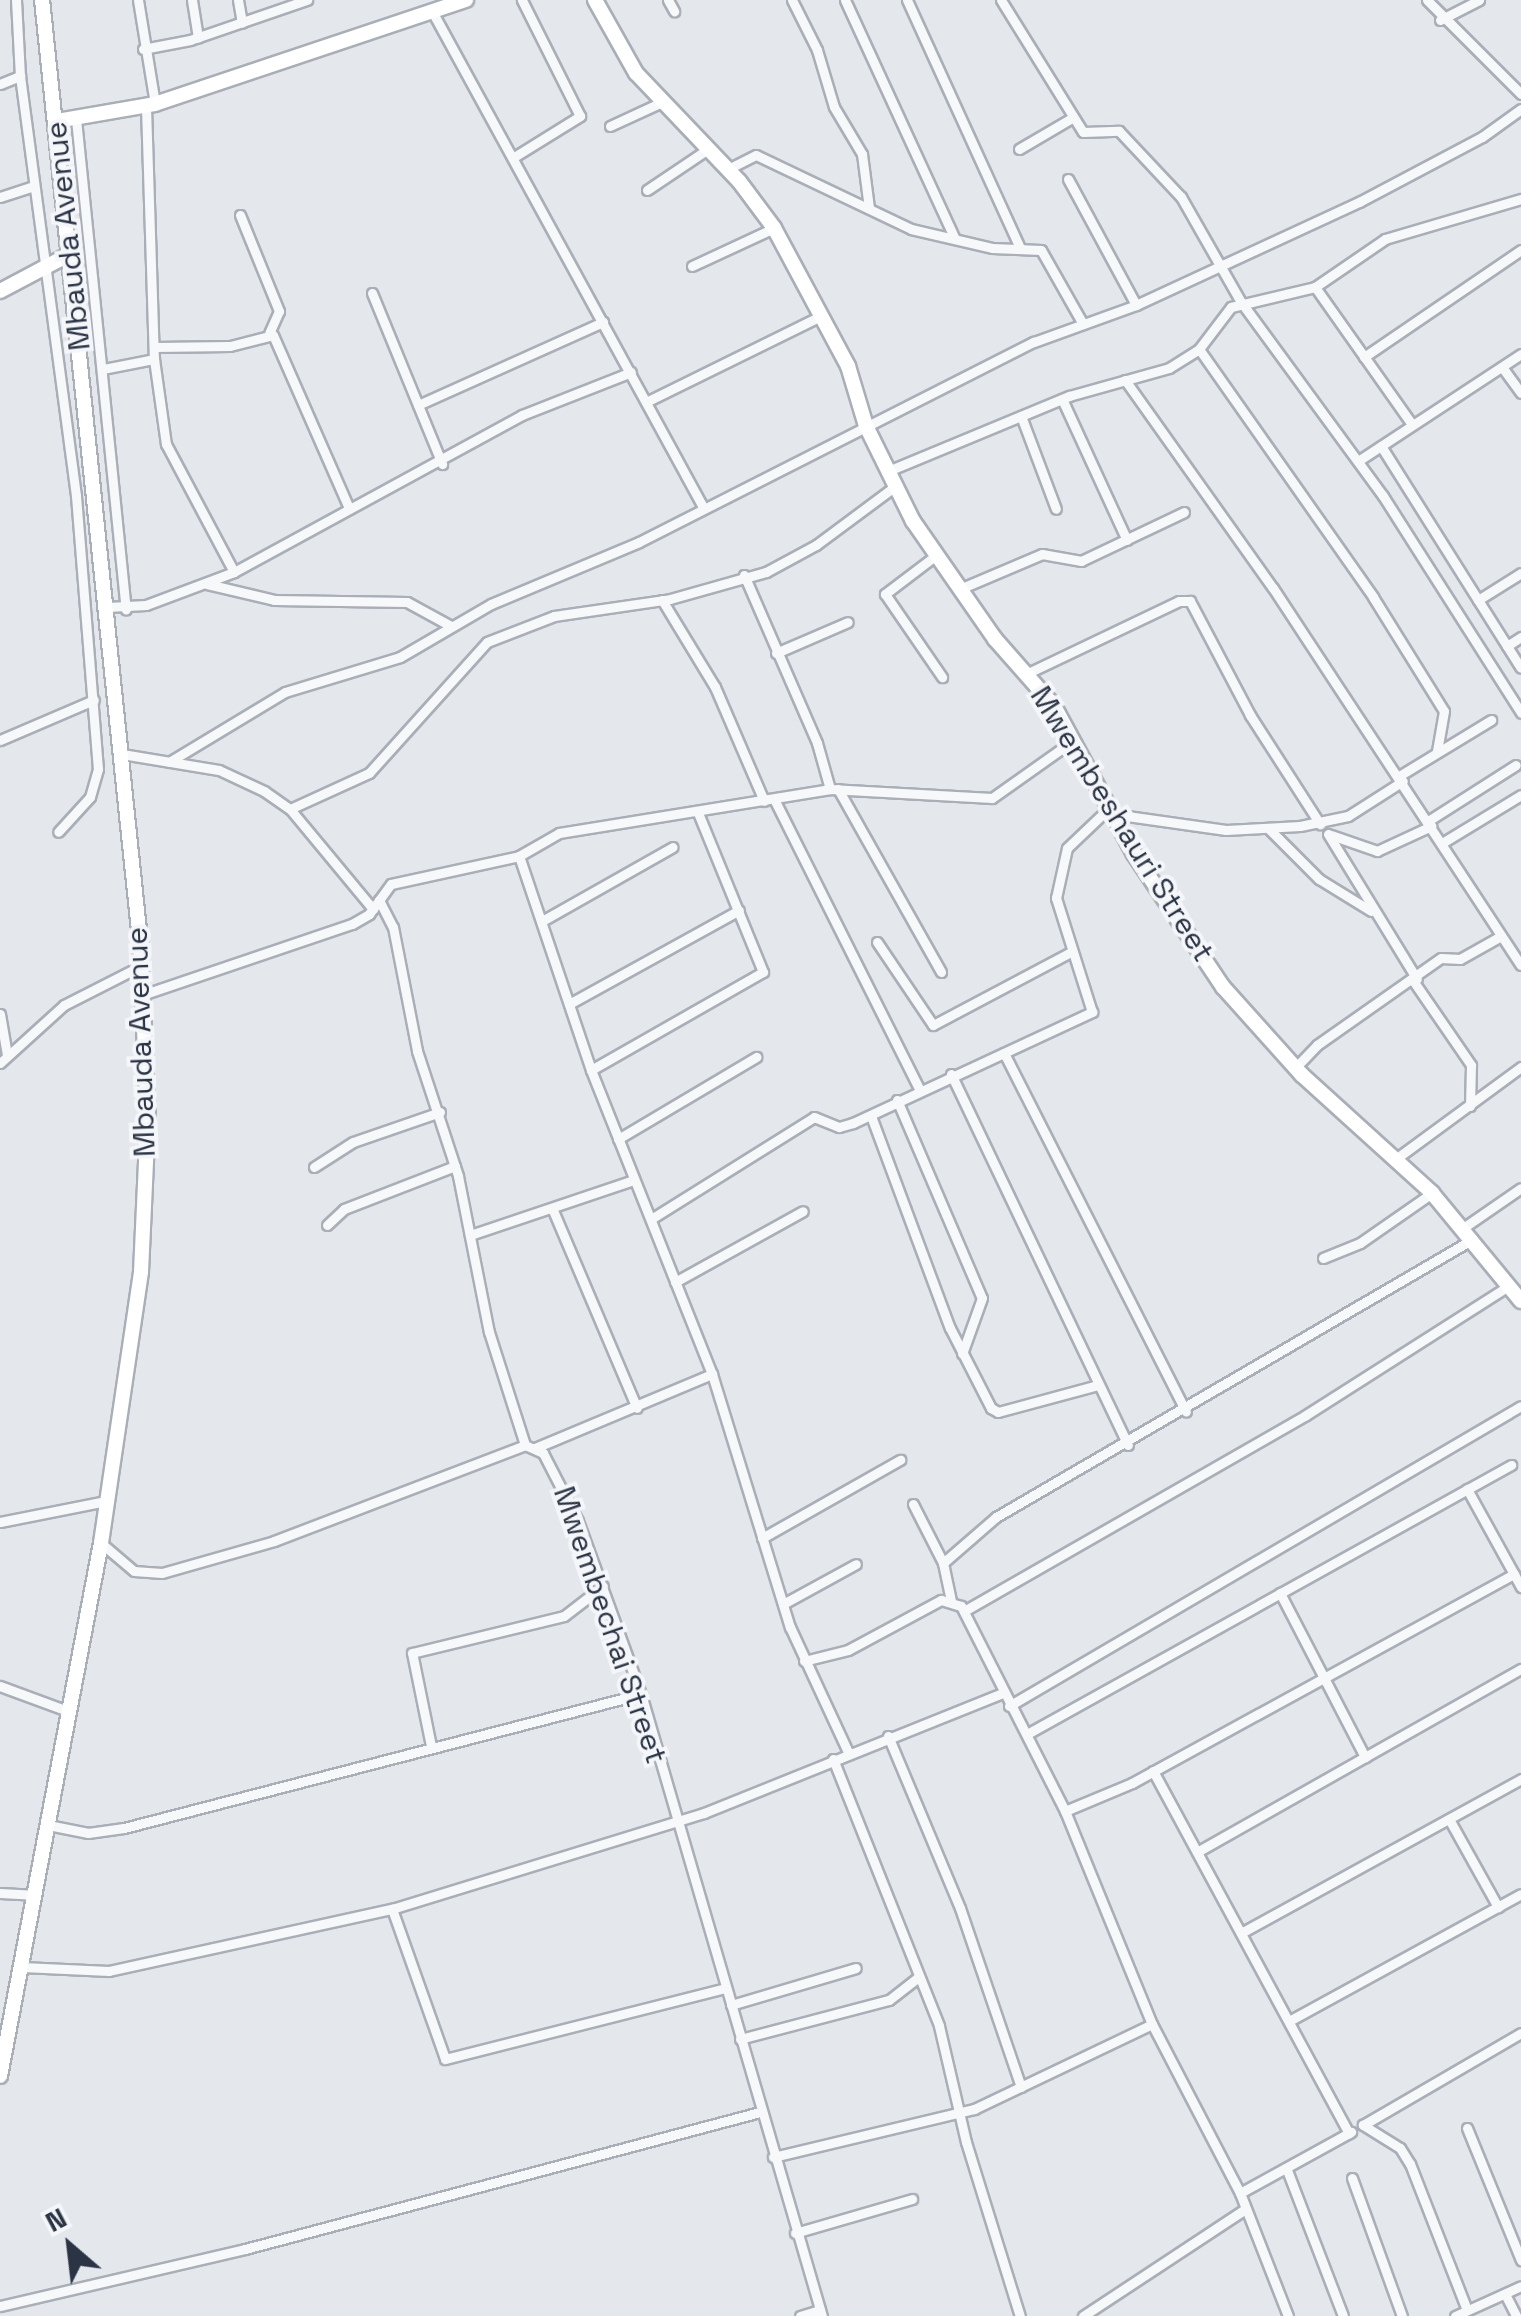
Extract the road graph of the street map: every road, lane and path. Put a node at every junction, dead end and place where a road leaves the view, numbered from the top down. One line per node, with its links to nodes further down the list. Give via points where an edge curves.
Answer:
1 (16, 0): 24 (street)
2 (42, 0): 32 (street, Mbauda Avenue)
3 (138, 0): 23 (street)
4 (192, 0): 22 (street)
5 (238, 0): 21 (street)
6 (307, 0): 17 (street)
7 (466, 0): 19 (street)
8 (522, 0): 36 (street, via 580,116)
9 (595, 0): 27 (street, Mwembeshauri Street, via 626,59)
10 (668, 0): 18 (street)
11 (792, 0): 43 (street, via 834,106 862,154)
12 (845, 0): 46 (street)
13 (907, 0): 47 (street)
14 (1001, 0): 30 (street)
15 (1427, 0): 20 (street)
16 (1479, 0): 20 (street)
17 (283, 4): 21 (street)
18 (674, 11)
19 (432, 13): 28 (street); 36 (street)
20 (1440, 20): 26 (street)
21 (242, 24): 22 (street)
22 (198, 38): 23 (street)
23 (143, 49): 28 (street)
24 (20, 76): 25 (street); 39 (street)
25 (0, 84)
26 (1521, 94)
27 (664, 101): 33 (street); 35 (street, Mwembeshauri Street)
28 (150, 105): 31 (street); 63 (street)
29 (1521, 109): 51 (street, via 1452,154)
30 (1072, 118): 34 (street); 51 (street, via 1087,134 1112,128 1128,137 1181,197)
31 (76, 119): 32 (street); 67 (street)
32 (57, 121): 49 (street, Mbauda Avenue)
33 (610, 126)
34 (1019, 148)
35 (708, 149): 37 (street, Mwembeshauri Street); 40 (street)
36 (514, 157): 59 (street)
37 (728, 170): 43 (street, via 756,155); 45 (street, Mwembeshauri Street)
38 (1068, 179): 57 (street)
39 (34, 186): 41 (street); 52 (street)
40 (647, 190)
41 (0, 198)
42 (1521, 199): 53 (street, via 1385,239)
43 (869, 208): 46 (street, via 911,229)
44 (240, 214): 61 (street, via 279,311)
45 (774, 228): 50 (street); 58 (street, Mwembeshauri Street)
46 (954, 238): 47 (street)
47 (1020, 248): 60 (street, via 1045,254)
48 (1521, 250): 65 (street)
49 (68, 255): 52 (street); 95 (street, Mbauda Avenue)
50 (692, 266)
51 (1220, 266): 56 (street); 57 (street)
52 (44, 267): 54 (street); 105 (street, via 63,379)
53 (1315, 287): 56 (street); 65 (street)
54 (0, 291)
55 (372, 293): 73 (street)
56 (1241, 302): 62 (street); 78 (street)
57 (1136, 305): 60 (street)
58 (821, 316): 72 (street); 76 (street, Mwembeshauri Street, via 848,366)
59 (603, 322): 68 (street); 73 (street)
60 (1083, 324): 76 (street)
61 (269, 333): 63 (street, via 230,346); 82 (street, via 308,406)
62 (1200, 348): 69 (street, via 1169,368); 110 (street, via 1444,711)
63 (154, 353): 67 (street); 88 (street, via 166,444)
64 (1521, 354): 66 (street)
65 (1364, 357): 75 (street)
66 (1502, 367): 70 (street); 75 (street)
67 (103, 369): 96 (street)
68 (631, 372): 72 (street); 79 (street, via 522,415)
69 (1125, 380): 71 (street); 114 (street)
70 (1521, 393)
71 (1062, 399): 74 (street); 86 (street)
72 (646, 402): 83 (street)
73 (418, 405): 79 (street)
74 (1022, 416): 80 (street); 84 (street)
75 (1411, 423): 77 (street)
76 (866, 426): 80 (street, Mwembeshauri Street); 83 (street)
77 (1381, 446): 78 (street); 94 (street)
78 (1358, 461): 106 (street)
79 (442, 464): 82 (street)
80 (888, 471): 81 (street, Mwembeshauri Street)
81 (894, 486): 87 (street, Mwembeshauri Street); 90 (street, via 784,565)
82 (348, 506): 88 (street)
83 (703, 508): 98 (street)
84 (1056, 509)
85 (1184, 512): 86 (street)
86 (1127, 540): 92 (street, via 1069,563 1050,554 1031,556)
87 (935, 556): 92 (street, Mwembeshauri Street); 104 (street, via 885,594)
88 (234, 572): 91 (street)
89 (1521, 573): 94 (street)
90 (744, 576): 93 (street); 101 (street)
91 (207, 584): 96 (street); 98 (street, via 274,600 407,602)
92 (962, 588): 103 (street, Mwembeshauri Street, via 994,639)
93 (662, 600): 117 (street, via 715,686); 118 (street, via 554,616 487,642 369,773)
94 (1478, 600): 100 (street)
95 (106, 608): 96 (street); 111 (street, Mbauda Avenue)
96 (126, 609)
97 (848, 622): 101 (street)
98 (450, 626): 112 (street, via 368,670 330,673 285,692)
99 (1521, 637): 100 (street)
100 (1506, 646): 102 (street)
101 (776, 653): 115 (street)
102 (1521, 668)
103 (1028, 673): 109 (street, Mwembeshauri Street); 121 (street, via 1190,601)
104 (942, 677)
105 (94, 700): 108 (street); 124 (street, via 98,769 90,797)
106 (1521, 713)
107 (1491, 720): 110 (street)
108 (0, 740)
109 (1074, 740): 115 (street, via 992,798); 119 (street, Mwembeshauri Street)
110 (1437, 752): 114 (street)
111 (122, 754): 112 (street); 137 (street, Mbauda Avenue)
112 (169, 762): 118 (street, via 219,770)
113 (1516, 764): 122 (street)
114 (1401, 778): 121 (street, via 1360,811); 122 (street)
115 (834, 789): 117 (street); 138 (street)
116 (1521, 795): 126 (street)
117 (769, 800): 120 (street); 150 (street)
118 (290, 809): 129 (street, Mwembechai Street)
119 (1110, 811): 123 (street); 135 (street, via 1076,837 1060,864 1059,922); 147 (street, Mwembeshauri Street, via 1222,987)
120 (698, 814): 128 (street, via 559,833); 130 (street)
121 (1315, 824): 123 (street); 125 (street)
122 (1430, 824): 125 (street, via 1377,851); 126 (street)
123 (1269, 829): 131 (street, via 1318,879)
124 (58, 832)
125 (1328, 834): 131 (street)
126 (1442, 843): 133 (street)
127 (673, 847): 132 (street)
128 (519, 856): 129 (street, via 391,884); 132 (street)
129 (376, 904): 140 (street, via 352,924); 153 (street, Mwembechai Street, via 394,928 417,1051)
130 (739, 910): 141 (street); 148 (street, via 762,974)
131 (1374, 912): 139 (street)
132 (542, 921): 141 (street)
133 (1502, 936): 136 (street); 139 (street, via 1460,959 1441,958)
134 (877, 942): 135 (street, via 932,1025)
135 (1071, 952): 143 (street, via 1092,1012)
136 (1521, 965)
137 (141, 966): 140 (street, Mbauda Avenue); 145 (street, via 64,1005)
138 (940, 972)
139 (1415, 981): 147 (street, via 1317,1045); 152 (street, via 1471,1065)
140 (142, 994): 183 (street, Mbauda Avenue, via 148,1120 141,1272)
141 (570, 1004): 148 (street)
142 (0, 1014): 145 (street)
143 (1004, 1053): 149 (street); 177 (street)
144 (756, 1057): 155 (street)
145 (3, 1059)
146 (1521, 1067): 152 (street)
147 (1296, 1068): 156 (street, Mwembeshauri Street)
148 (591, 1070): 155 (street)
149 (951, 1074): 150 (street); 174 (street)
150 (919, 1088): 151 (street)
151 (898, 1100): 154 (street); 172 (street, via 982,1298)
152 (1470, 1106): 156 (street)
153 (440, 1112): 157 (street, Mwembechai Street); 158 (street, via 353,1142)
154 (871, 1116): 164 (street, via 839,1128 814,1117); 172 (street)
155 (618, 1139): 159 (street)
156 (1397, 1158): 161 (street, Mwembeshauri Street)
157 (455, 1166): 165 (street, via 344,1208); 167 (street, Mwembechai Street)
158 (314, 1167)
159 (634, 1180): 162 (street); 164 (street)
160 (1521, 1188): 166 (street)
161 (1432, 1193): 166 (street, Mwembeshauri Street); 168 (street, via 1371,1237)
162 (552, 1208): 167 (street); 176 (street)
163 (803, 1211): 169 (street)
164 (652, 1219): 169 (street)
165 (327, 1225)
166 (1468, 1234): 170 (street, Mwembeshauri Street); 177 (street)
167 (470, 1235): 179 (street, Mwembechai Street, via 489,1332)
168 (1323, 1258)
169 (675, 1282): 173 (street)
170 (1510, 1285): 171 (street, Mwembeshauri Street); 196 (street, via 1319,1407)
171 (1521, 1301)
172 (962, 1354): 174 (street, via 984,1400 998,1412)
173 (712, 1374): 176 (street); 186 (street)
174 (1098, 1385): 178 (street)
175 (1521, 1406): 203 (street)
176 (636, 1408): 179 (street)
177 (1186, 1412): 178 (street)
178 (1128, 1445): 188 (street, via 996,1517)
179 (530, 1446): 187 (street, via 162,1574 134,1571); 191 (street, Mwembechai Street, via 558,1475)
180 (900, 1460): 186 (street)
181 (1511, 1465): 182 (street)
182 (1467, 1490): 190 (street); 193 (street)
183 (106, 1502): 185 (street); 187 (street, Mbauda Avenue)
184 (913, 1504): 188 (street)
185 (0, 1522)
186 (762, 1538): 195 (street)
187 (101, 1543): 204 (street, Mbauda Avenue)
188 (943, 1563): 194 (street)
189 (856, 1564): 195 (street)
190 (1514, 1574): 192 (street); 199 (street)
191 (604, 1586): 202 (street, Mwembechai Street); 207 (street, via 564,1616 412,1653)
192 (1521, 1587)
193 (1280, 1593): 199 (street); 205 (street)
194 (952, 1601): 196 (street); 197 (street, via 932,1603 848,1650)
195 (783, 1604): 197 (street)
196 (964, 1611): 201 (street)
197 (804, 1660): 208 (street)
198 (1521, 1669): 209 (street)
199 (1324, 1677): 209 (street); 211 (street)
200 (0, 1686): 204 (street)
201 (1003, 1693): 203 (street); 206 (street)
202 (641, 1694): 207 (street); 215 (street, Mwembechai Street)
203 (1010, 1706): 205 (street)
204 (68, 1711): 216 (street, Mbauda Avenue)
205 (1027, 1734): 213 (street)
206 (888, 1736): 208 (street); 235 (street, via 954,1892)
207 (431, 1746): 216 (street, via 124,1828 88,1833)
208 (849, 1754): 210 (street)
209 (1365, 1757): 217 (street)
210 (833, 1759): 215 (street); 226 (street)
211 (1153, 1771): 213 (street); 217 (street)
212 (1521, 1780): 214 (street)
213 (1065, 1811): 231 (street)
214 (1448, 1819): 221 (street); 223 (street)
215 (675, 1821): 222 (street); 227 (street, Mwembechai Street)
216 (48, 1825): 220 (street, Mbauda Avenue)
217 (1197, 1852): 223 (street)
218 (0, 1893): 220 (street)
219 (1521, 1894): 221 (street)
220 (34, 1896): 224 (street, Mbauda Avenue)
221 (1498, 1906): 230 (street)
222 (392, 1909): 224 (street, via 126,1969); 227 (street, via 445,2060)
223 (1241, 1933): 230 (street)
224 (22, 1967): 229 (street, Mbauda Avenue)
225 (856, 1968): 228 (street)
226 (917, 1978): 233 (street, via 889,2000); 236 (street, via 939,2026)
227 (726, 1988): 228 (street, Mwembechai Street)
228 (731, 2005): 233 (street, Mwembechai Street)
229 (5, 2013): 234 (street, Mbauda Avenue)
230 (1289, 2021): 240 (street)
231 (1152, 2024): 235 (street); 244 (street)
232 (1521, 2033): 238 (street)
233 (740, 2039): 237 (street, Mwembechai Street)
234 (0, 2076)
235 (1021, 2087): 236 (street)
236 (960, 2110): 241 (street); 255 (street)
237 (760, 2112): 241 (street, Mwembechai Street); 251 (street, via 244,2250)
238 (1363, 2126): 240 (street); 252 (street, via 1400,2148 1410,2164)
239 (1467, 2128): 248 (street)
240 (1349, 2133): 242 (street)
241 (773, 2157): 247 (street, Mwembechai Street)
242 (1288, 2170): 244 (street); 258 (street)
243 (1352, 2178): 259 (street)
244 (1240, 2193): 246 (street)
245 (912, 2199): 247 (street)
246 (1242, 2212): 256 (street); 257 (street)
247 (796, 2233): 253 (street, Mwembechai Street)
248 (1521, 2260)
249 (1521, 2286): 250 (street)
250 (1506, 2294): 252 (street); 261 (street)
251 (0, 2306)
252 (1467, 2310): 260 (street)
253 (821, 2313): 254 (street)
254 (800, 2316)
255 (1020, 2316)
256 (1084, 2316)
257 (1288, 2316)
258 (1343, 2316)
259 (1402, 2316)
260 (1455, 2316)
261 (1516, 2316)

